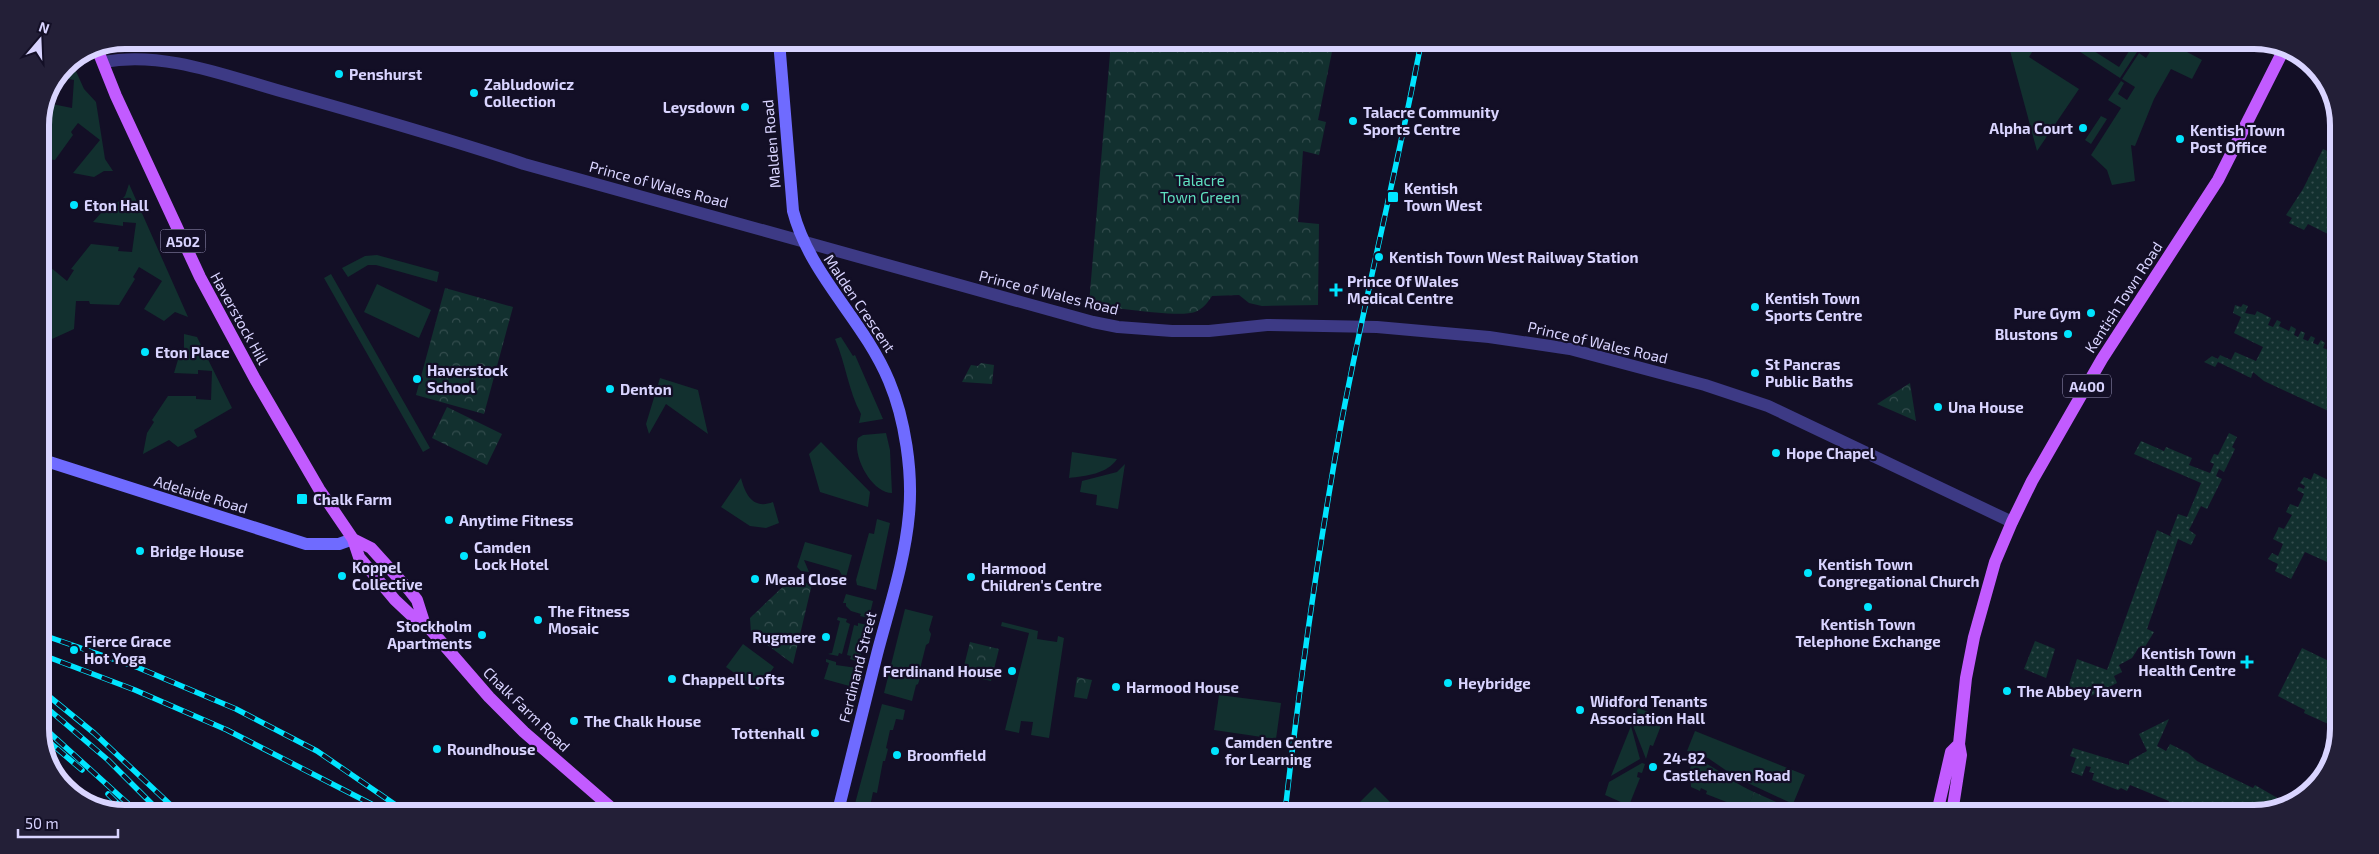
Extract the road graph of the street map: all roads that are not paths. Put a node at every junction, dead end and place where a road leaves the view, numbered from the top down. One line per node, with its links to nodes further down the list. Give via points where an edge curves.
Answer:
1 (780, 49): 5 (main road, Malden Road, via 793,211)
2 (99, 54): 4 (main road, Haverstock Hill / A502)
3 (2281, 54): 7 (main road, Kentish Town Road / A400, via 2218,180 2102,359)
4 (103, 62): 5 (street, Prince of Wales Road, via 143,58 207,70); 9 (main road, Haverstock Hill / A502, via 200,277 306,467)
5 (803, 242): 7 (street, Prince of Wales Road, via 1054,313 1118,327 1209,331 1267,325 1377,327 1498,338 1570,350 1705,385 1768,406); 8 (main road, Malden Crescent, via 818,270 871,344 898,403 907,452 909,505)
6 (49, 462): 9 (main road, Adelaide Road, via 306,544 339,544)
7 (2012, 522): 13 (main road, Kentish Town Road / A400, via 1995,562 1974,637)
8 (906, 530): 15 (main road, Ferdinand Street)
9 (354, 539): 10 (main road, Haverstock Hill / A502, via 370,548); 11 (main road, Haverstock Hill / A502, via 359,557)
10 (404, 586): 12 (main road, Chalk Farm Road / A502, via 418,600)
11 (393, 597): 12 (main road, Chalk Farm Road / A502, via 412,616)
12 (424, 622): 14 (main road, Chalk Farm Road / A502, via 524,732)
13 (1959, 744): 16 (main road, Kentish Town Road / A400, via 1951,752); 17 (main road, Kentish Town Road / A400, via 1961,755)
14 (608, 805)
15 (840, 805)
16 (1939, 805)
17 (1953, 805)

